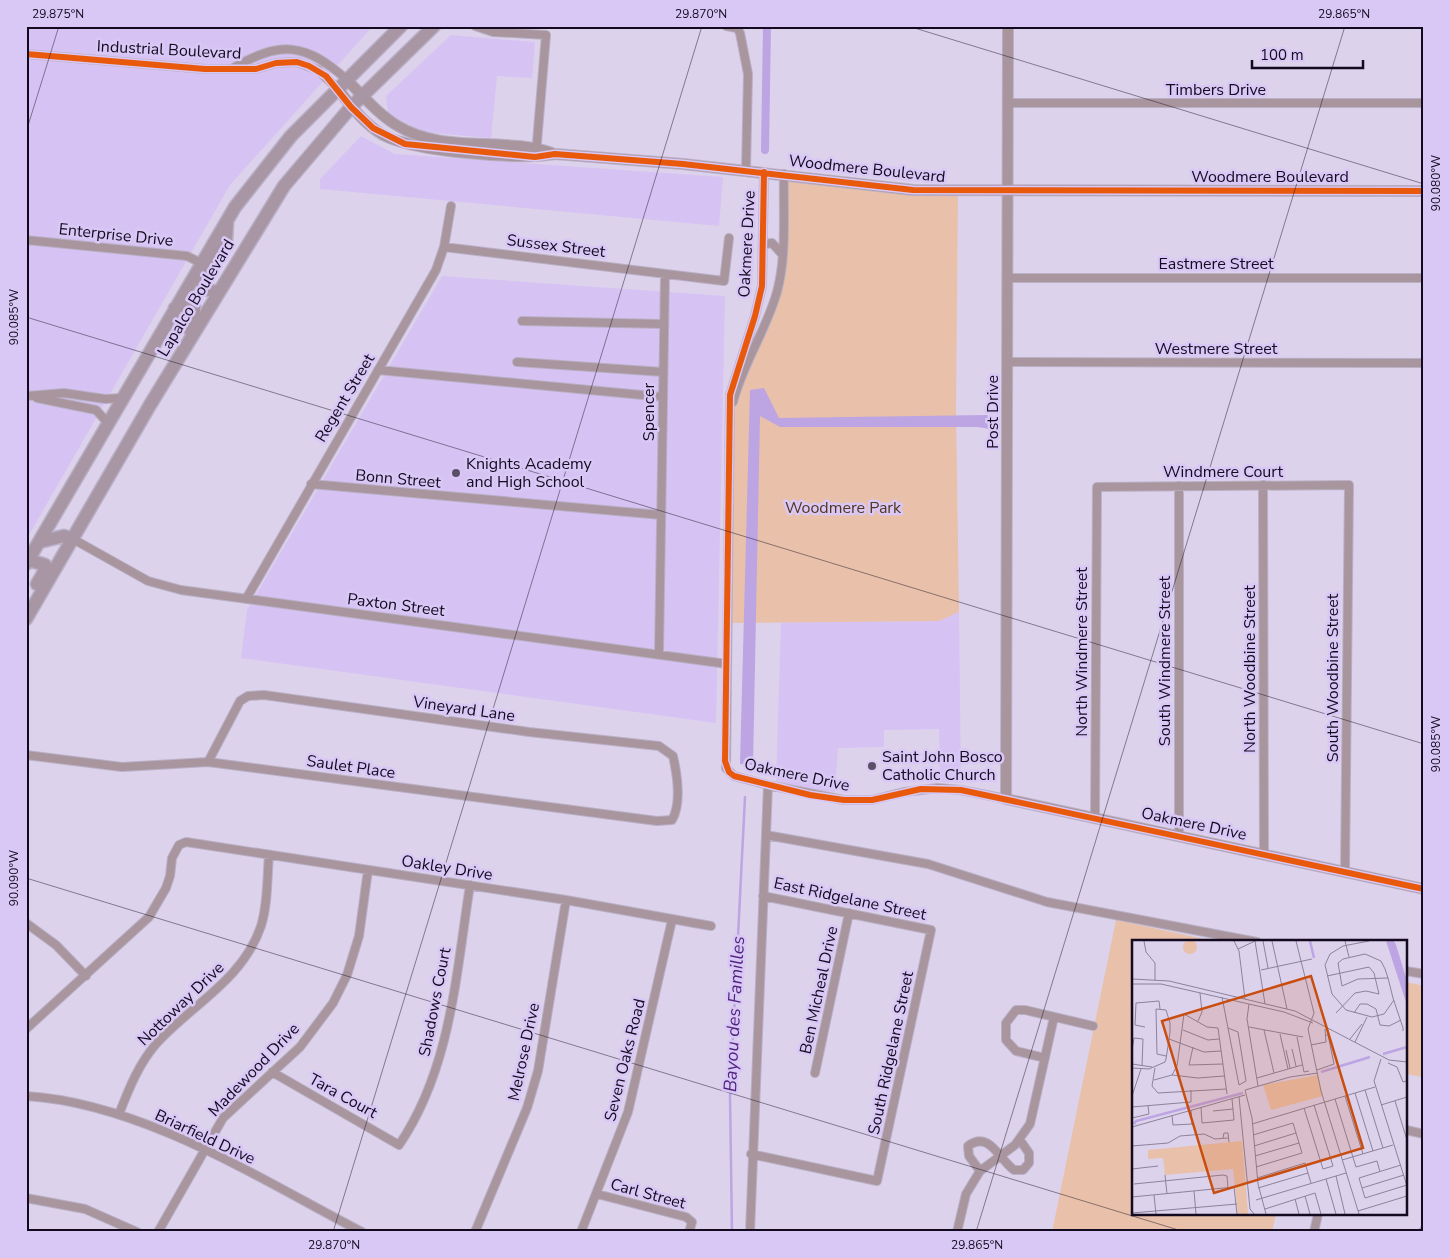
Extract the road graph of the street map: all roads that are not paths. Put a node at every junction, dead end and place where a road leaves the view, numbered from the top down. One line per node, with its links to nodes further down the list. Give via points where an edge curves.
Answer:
1 (401, 26): 9 (main road, Lapalco Boulevard)
2 (476, 26): 6 (street)
3 (726, 26): 15 (street, via 737,28 740,33 748,74)
4 (1008, 26): 12 (street, Post Drive)
5 (430, 29): 10 (main road, Lapalco Boulevard)
6 (493, 29): 14 (street, via 546,35)
7 (26, 54): 8 (street, Industrial Boulevard, via 205,69)
8 (233, 68): 9 (street, Industrial Boulevard, via 256,69 276,63 297,62); 9 (street, Industrial Boulevard, via 264,53 290,49 317,56)
9 (342, 84): 10 (street, Industrial Boulevard); 13 (street, Industrial Boulevard); 21 (main road, Lapalco Boulevard, via 273,156)
10 (363, 96): 13 (main road, Lapalco Boulevard); 14 (street, Woodmere Boulevard, via 392,123 417,135)
11 (1424, 103): 12 (street, Timbers Drive)
12 (1008, 104): 19 (street, Post Drive)
13 (351, 107): 14 (street, Woodmere Boulevard, via 381,134 405,144 448,150); 31 (main road, Lapalco Boulevard, via 284,186)
14 (536, 153): 15 (street, Woodmere Boulevard)
15 (746, 170): 16 (street, Woodmere Boulevard)
16 (764, 172): 17 (street, Woodmere Boulevard); 25 (street, Oakmere Drive)
17 (784, 174): 19 (street, Woodmere Boulevard, via 913,190); 26 (street, Oakmere Drive)
18 (1424, 190): 19 (street, Woodmere Boulevard)
19 (1008, 191): 29 (street, Post Drive)
20 (451, 206): 24 (street, Regent Street)
21 (227, 220): 27 (main road, Lapalco Boulevard); 31 (main road, via 226,240 202,281 204,289)
22 (729, 238): 28 (street, via 724,280)
23 (26, 240): 27 (street, Enterprise Drive, via 187,256)
24 (444, 247): 28 (street, Sussex Street); 39 (street, Regent Street, via 436,270)
25 (763, 248): 26 (street, via 765,244 772,243); 44 (street, Oakmere Drive, via 759,302 732,385)
26 (782, 254): 44 (street, Oakmere Drive, via 777,292 745,366)
27 (200, 263): 32 (main road, Lapalco Boulevard)
28 (665, 274): 34 (street, Spencer)
29 (1008, 278): 30 (street, Eastmere Street); 36 (street, Post Drive)
30 (1424, 278)
31 (218, 292): 37 (main road, Lapalco Boulevard)
32 (175, 308): 37 (main road, via 186,303 196,311 182,338); 43 (main road, Lapalco Boulevard)
33 (522, 320): 34 (street)
34 (663, 324): 40 (street, Spencer)
35 (517, 362): 40 (street)
36 (1008, 362): 38 (street, Westmere Street); 62 (street, Post Drive)
37 (175, 363): 52 (main road, Lapalco Boulevard)
38 (1424, 363)
39 (378, 370): 42 (street); 46 (street, Regent Street)
40 (663, 372): 42 (street, Spencer)
41 (27, 396): 43 (street, via 64,393); 45 (street, via 96,410)
42 (663, 397): 51 (street, Spencer)
43 (122, 398): 45 (main road, Lapalco Boulevard)
44 (730, 414): 58 (street, Oakmere Drive)
45 (108, 423): 53 (main road, Lapalco Boulevard)
46 (311, 484): 51 (street, Bonn Street); 55 (street, Regent Street)
47 (1349, 485): 49 (street, Windmere Court); 70 (street, South Woodbine Street)
48 (1179, 486): 49 (street, Windmere Court); 50 (street, Windmere Court); 66 (street, South Windmere Street)
49 (1263, 486): 67 (street, North Woodbine Street)
50 (1097, 487): 63 (street, North Windmere Street)
51 (661, 514): 57 (street, Spencer)
52 (73, 540): 53 (main road, via 64,536); 55 (street, Paxton Street, via 148,581 181,590); 56 (main road, Lapalco Boulevard)
53 (39, 542): 54 (main road, Lapalco Boulevard)
54 (27, 561): 56 (main road, via 42,563 45,569 28,600)
55 (246, 599): 57 (street, Paxton Street)
56 (27, 618)
57 (659, 653): 58 (street, Paxton Street)
58 (726, 664): 61 (street, Oakmere Drive, via 726,768 734,776)
59 (26, 755): 60 (street, Saulet Place, via 122,767)
60 (208, 762): 64 (street, Saulet Place, via 657,821); 64 (street, Vineyard Lane, via 240,701 248,696 264,695 529,732 659,746 673,756 677,778)
61 (768, 785): 62 (street, Oakmere Drive, via 810,795 859,801 935,788); 65 (street)
62 (1006, 799): 63 (street, Oakmere Drive)
63 (1094, 817): 66 (street, Oakmere Drive)
64 (672, 820)
65 (766, 835): 73 (street); 80 (street, via 928,864 1047,902)
66 (1180, 836): 67 (street, Oakmere Drive)
67 (1264, 854): 70 (street, Oakmere Drive)
68 (270, 855): 69 (street, Oakley Drive); 83 (street, Oakley Drive, via 186,842 179,845 172,858 166,888 149,917); 91 (street, Nottoway Drive, via 261,927 253,943 230,977 179,1022 142,1062)
69 (368, 870): 71 (street, Oakley Drive); 88 (street, Madewood Drive, via 358,936 348,975 333,1004 300,1047)
70 (1345, 872): 72 (street, Oakmere Drive)
71 (470, 885): 74 (street, Oakley Drive); 95 (street, Shadows Court, via 442,1053 410,1130)
72 (1424, 889)
73 (763, 896): 75 (street, East Ridgelane Street); 97 (street)
74 (566, 900): 76 (street, Oakley Drive); 106 (street, Melrose Drive, via 538,1071 527,1108)
75 (849, 913): 79 (street, East Ridgelane Street); 89 (street, Ben Micheal Drive)
76 (672, 920): 78 (street, Oakley Drive); 100 (street, Seven Oaks Road, via 628,1112)
77 (26, 923): 83 (street, via 56,944)
78 (710, 926)
79 (931, 930): 97 (street, South Ridgelane Street, via 878,1181)
80 (1246, 940)
81 (1408, 971): 82 (street)
82 (1424, 974)
83 (86, 976): 86 (street)
84 (1054, 1017): 85 (street); 87 (street); 87 (street, via 1016,1010 1006,1023 1006,1040 1016,1051)
85 (1093, 1026)
86 (26, 1029)
87 (1045, 1058): 94 (street, via 1030,1124)
88 (272, 1072): 95 (street, Tara Court); 96 (street, Madewood Drive, via 223,1118)
89 (815, 1073)
90 (26, 1096): 91 (street, Briarfield Drive, via 54,1098)
91 (119, 1114): 96 (street, Briarfield Drive)
92 (1408, 1130): 93 (street)
93 (1424, 1134)
94 (1020, 1140): 98 (street); 98 (street, via 1029,1153 1029,1163 1023,1170 1014,1170)
95 (399, 1145)
96 (204, 1150): 104 (street, Madewood Drive); 105 (street, Briarfield Drive)
97 (751, 1154): 109 (street)
98 (999, 1156): 99 (street); 99 (street, via 991,1144 984,1141 975,1141 968,1146 969,1156)
99 (980, 1171): 110 (street, via 966,1194)
100 (597, 1194): 107 (street, Seven Oaks Road); 108 (street, Carl Street, via 686,1217 692,1222)
101 (26, 1198): 103 (street, via 86,1209)
102 (1318, 1216): 111 (street)
103 (137, 1232)
104 (158, 1232)
105 (362, 1232)
106 (475, 1232)
107 (581, 1232)
108 (689, 1232)
109 (750, 1232)
110 (957, 1232)
111 (1314, 1232)

